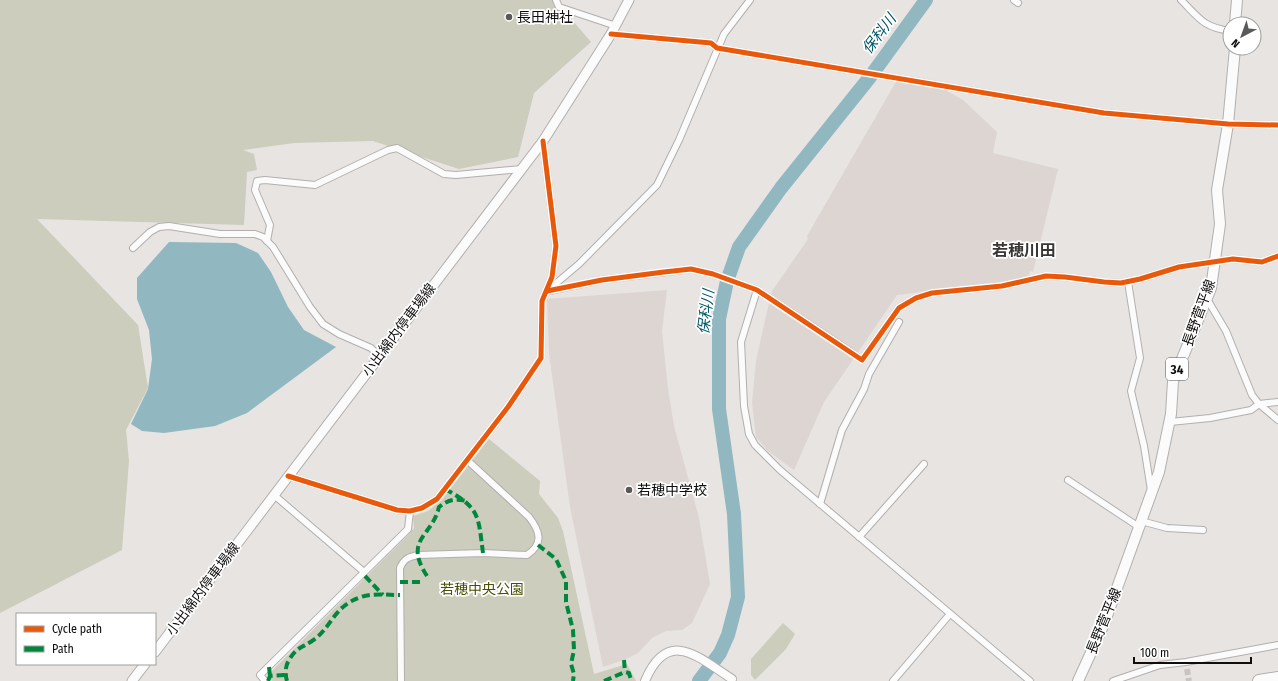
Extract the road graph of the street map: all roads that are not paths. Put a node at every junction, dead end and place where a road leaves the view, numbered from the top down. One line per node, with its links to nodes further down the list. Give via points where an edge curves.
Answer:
1 (556, 0): 7 (street, via 559,7)
2 (629, 0): 7 (main road, 小出綿内停車場線)
3 (750, 0): 10 (street, via 724,34)
4 (1181, 0): 8 (street, via 1205,25)
5 (1237, 0): 6 (main road)
6 (1236, 16)
7 (616, 26): 9 (main road, 小出綿内停車場線)
8 (1222, 30)
9 (611, 34): 10 (street, via 711,43); 14 (main road, 小出綿内停車場線)
10 (717, 48): 12 (street, via 1104,113); 22 (street, via 679,140 657,185 579,264)
11 (1234, 56): 12 (main road, 長野菅平線 / 34)
12 (1228, 124): 13 (street); 19 (main road, 長野菅平線 / 34, via 1217,190 1220,224)
13 (1278, 125)
14 (543, 141): 15 (main road, 小出綿内停車場線); 22 (street, via 556,246 556,258)
15 (522, 170): 16 (street, via 444,174 397,148 315,185 257,181 255,190 270,225); 25 (main road, 小出綿内停車場線)
16 (267, 241): 17 (street, via 255,234 220,234 169,226 159,227 150,232); 25 (street, via 319,319 339,334 371,348)
17 (133, 248)
18 (1278, 256): 19 (street, via 1262,262 1232,259)
19 (1215, 263): 20 (street, via 1179,267); 23 (main road, 長野菅平線 / 34)
20 (1128, 282): 21 (street, via 1046,276 1002,286 932,293 916,298 899,308 862,360); 34 (street, via 1140,358 1131,391 1144,446)
21 (757, 290): 22 (street, via 691,269 602,280); 36 (street, via 741,342 742,382 749,434 755,445 775,465)
22 (547, 291): 30 (street, via 542,301 541,358 508,407)
23 (1207, 299): 27 (street, via 1226,331 1252,395); 29 (main road, 長野菅平線 / 34, via 1173,381)
24 (899, 322): 36 (street, via 869,374 864,389 842,430)
25 (379, 356): 32 (main road, 小出綿内停車場線)
26 (1278, 402): 27 (street)
27 (1259, 404): 28 (street); 29 (street, via 1251,410)
28 (1278, 420)
29 (1170, 422): 34 (main road, 長野菅平線 / 34, via 1159,472)
30 (467, 460): 37 (street, via 437,499 422,508); 52 (street, via 529,517 538,528 538,545 527,555 483,553 408,557 400,568)
31 (924, 464): 40 (street)
32 (288, 476): 35 (main road, 小出綿内停車場線); 37 (street, via 381,506)
33 (1068, 480): 38 (street)
34 (1151, 492): 38 (main road, 長野菅平線 / 34)
35 (274, 495): 41 (street); 44 (main road, 小出綿内停車場線)
36 (820, 504): 40 (street)
37 (410, 511): 41 (street, via 408,529)
38 (1140, 524): 39 (street); 56 (main road, 長野菅平線 / 34, via 1104,624)
39 (1203, 530)
40 (859, 537): 42 (street)
41 (364, 572): 51 (street, via 260,675)
42 (950, 614): 54 (street); 55 (street)
43 (1278, 645): 45 (street)
44 (156, 651)
45 (1186, 662): 47 (street); 57 (street, via 1160,665)
46 (144, 665): 50 (main road)
47 (1187, 669)
48 (1278, 678): 58 (highway)
49 (733, 680): 53 (street, via 690,652 679,650 660,657 653,664)
50 (132, 681)
51 (265, 681)
52 (401, 681)
53 (645, 681)
54 (893, 681)
55 (1030, 681)
56 (1078, 681)
57 (1113, 681)
58 (1259, 681)

